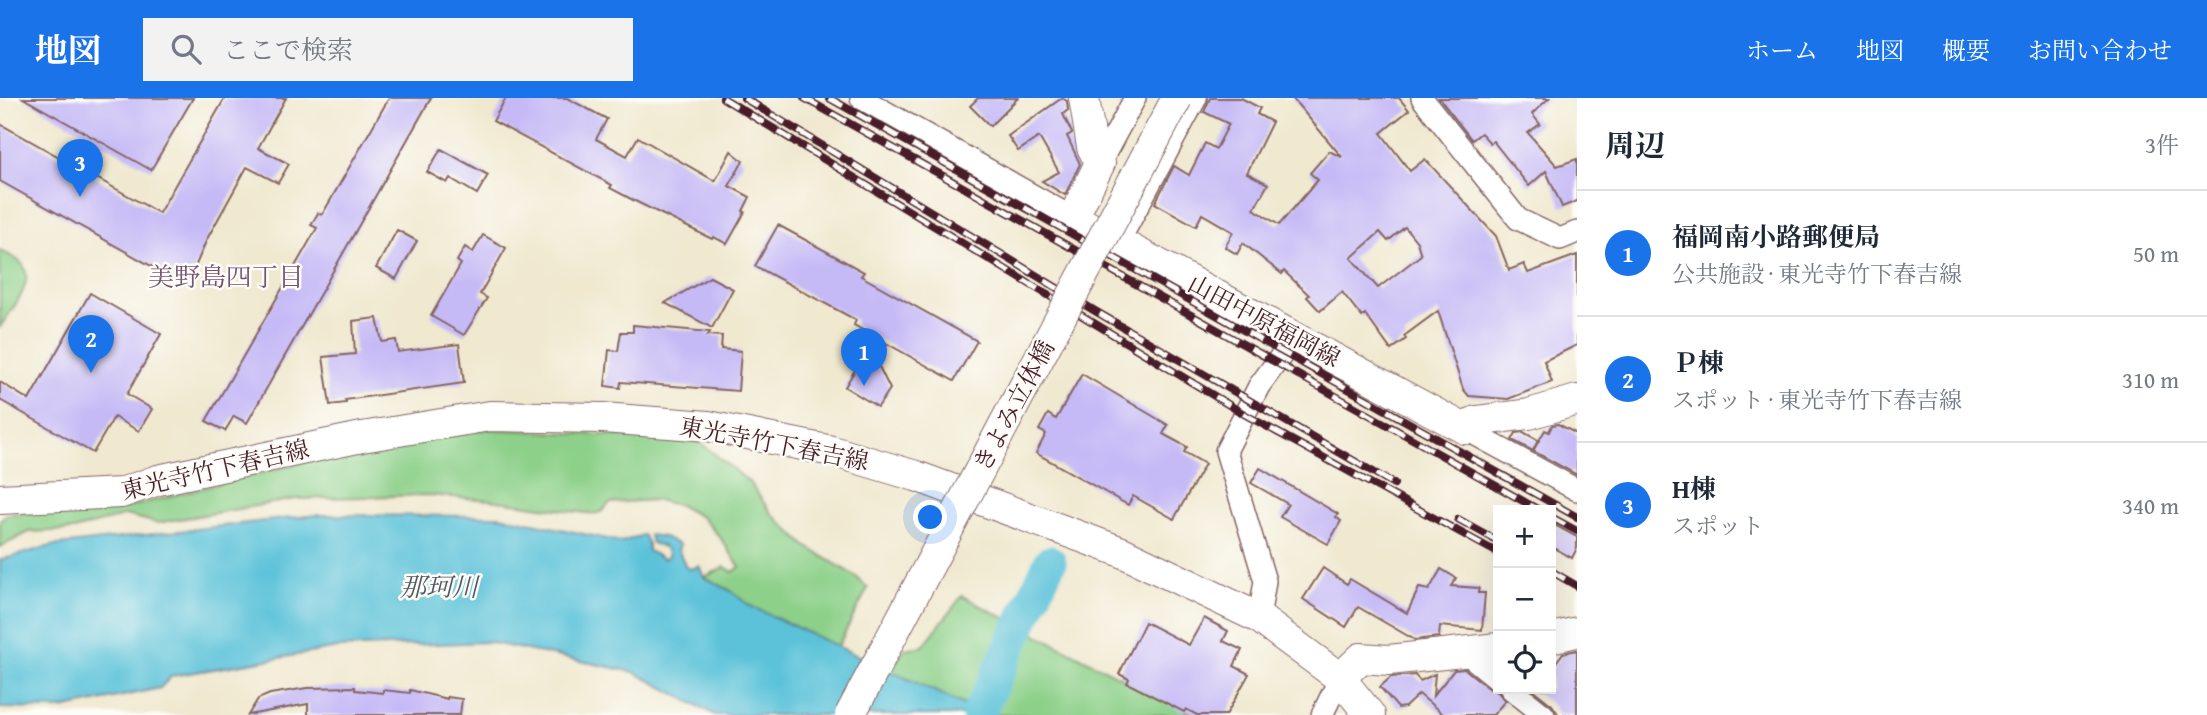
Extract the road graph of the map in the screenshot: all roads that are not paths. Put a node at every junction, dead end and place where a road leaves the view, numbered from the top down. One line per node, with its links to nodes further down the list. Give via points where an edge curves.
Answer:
1 (861, 98): 9 (street)
2 (1084, 98): 8 (main road, via 1092,147)
3 (1135, 98): 8 (street)
4 (1155, 98): 24 (main road, きよみ立体橋)
5 (1177, 98): 25 (main road, きよみ立体橋, bridge)
6 (1196, 98): 11 (street)
7 (1422, 98): 10 (street, via 1518,219 1560,239)
8 (1100, 163): 9 (main road)
9 (1073, 218): 11 (main road, 山田中原福岡線)
10 (1577, 232)
11 (1118, 243): 12 (main road, 山田中原福岡線)
12 (1295, 337): 14 (main road, 山田中原福岡線); 17 (street, via 1259,386 1226,451 1265,581)
13 (1577, 400): 14 (main road, via 1529,414 1476,421)
14 (1465, 429): 15 (street)
15 (1577, 490)
16 (0, 499): 17 (main road, 東光寺竹下春吉線, via 121,493 158,480 348,439 490,416 708,426 832,451 916,476 1122,552)
17 (1259, 618): 21 (main road, 東光寺竹下春吉線)
18 (1493, 649): 19 (main road)
19 (1466, 653): 20 (street); 21 (main road, via 1361,658)
20 (1493, 675)
21 (1340, 678): 26 (street); 27 (main road, 東光寺竹下春吉線)
22 (1516, 694): 23 (street)
23 (1535, 712)
24 (828, 715)
25 (850, 715)
26 (1322, 715)
27 (1370, 715)

